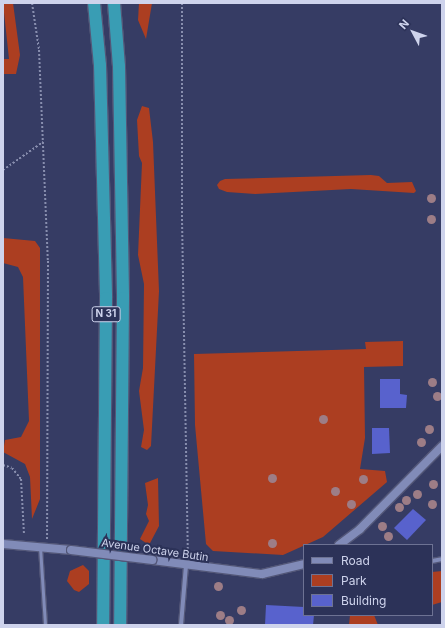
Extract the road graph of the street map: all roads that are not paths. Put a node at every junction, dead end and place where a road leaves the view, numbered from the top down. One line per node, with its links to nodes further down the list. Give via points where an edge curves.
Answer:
1 (94, 3): 10 (highway, N 31, via 100,65 106,298)
2 (114, 3): 11 (highway, N 31, via 119,66 123,298)
3 (442, 446): 5 (main road, via 360,529)
4 (3, 544): 6 (main road, Avenue Octave Butin)
5 (340, 544)
6 (44, 546): 8 (main road, Avenue Octave Butin, bridge); 9 (lane)
7 (303, 564): 8 (main road, Avenue Octave Butin, via 262,574)
8 (186, 565): 12 (street)
9 (45, 625)
10 (103, 625)
11 (120, 625)
12 (181, 625)

